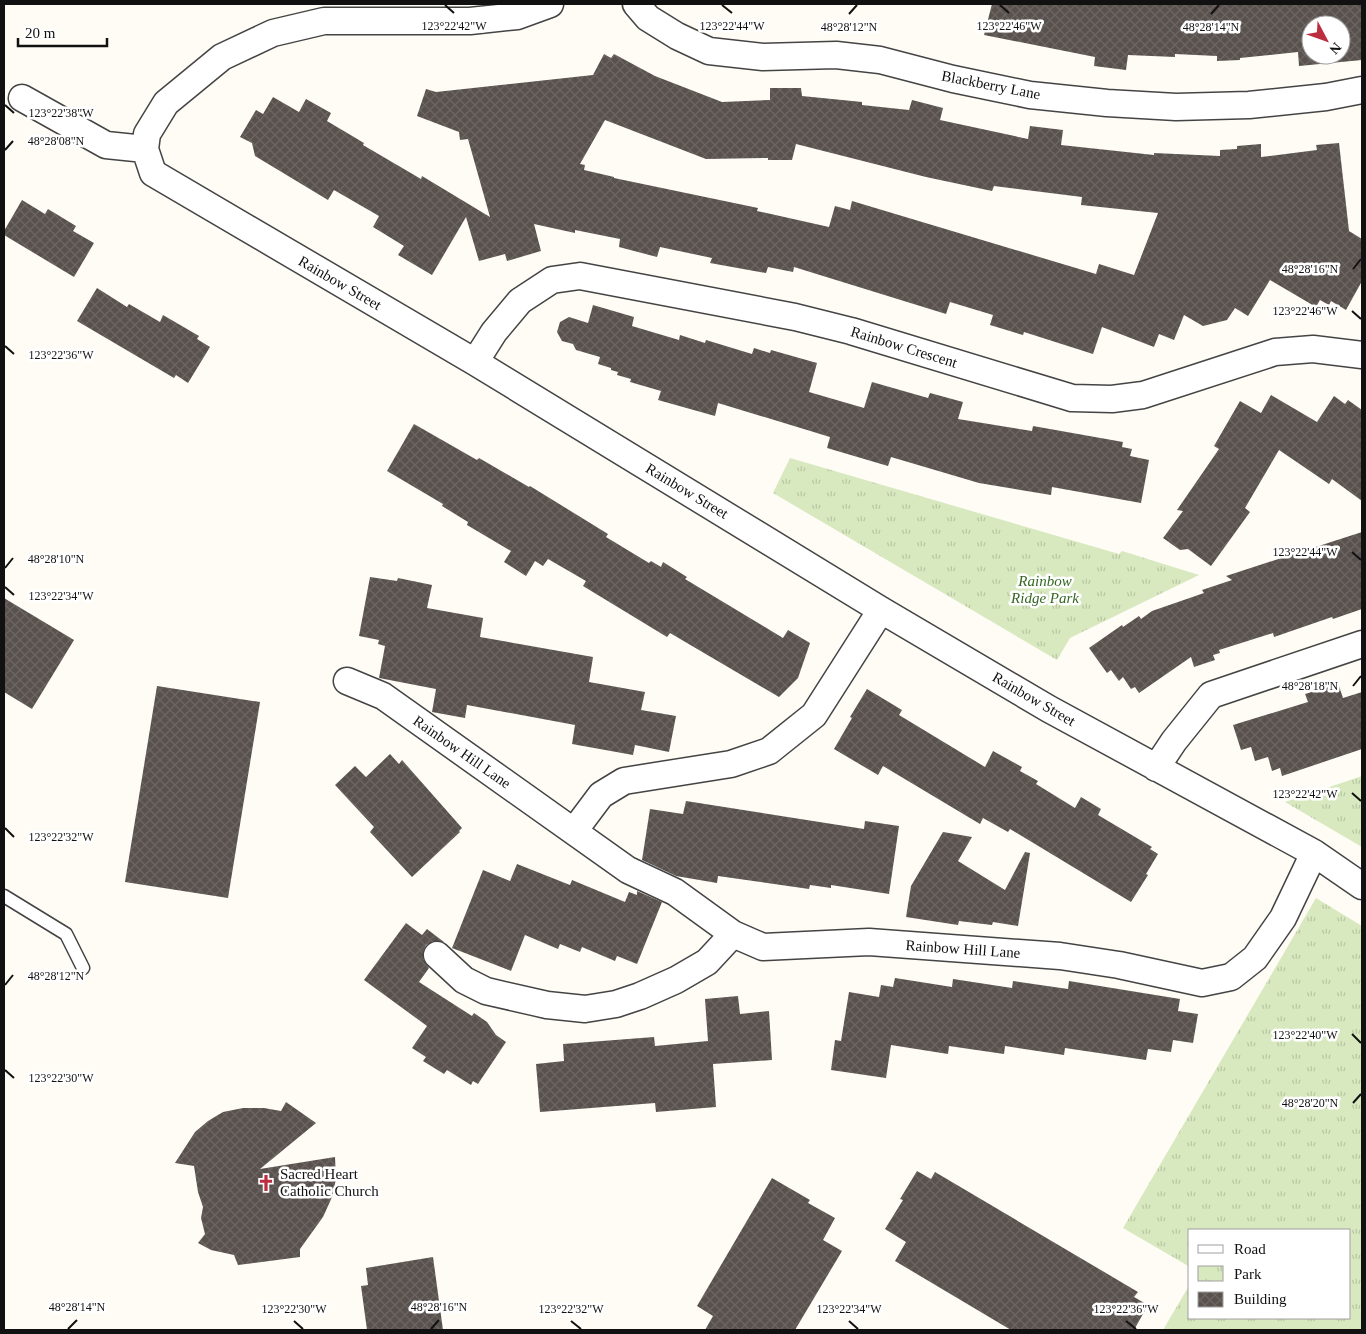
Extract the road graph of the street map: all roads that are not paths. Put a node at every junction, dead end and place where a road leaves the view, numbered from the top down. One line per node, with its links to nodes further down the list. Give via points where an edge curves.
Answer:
1 (550, 4): 5 (street, via 517,16 470,22 324,21 273,33 222,57 166,104 147,134)
2 (636, 4): 3 (street, Blackberry Lane, via 648,18 709,51 763,58 836,55 880,60 1030,94 1107,104 1176,107 1250,105)
3 (1362, 90)
4 (22, 98): 5 (street, via 106,145)
5 (145, 149): 7 (street, Rainbow Street, via 153,173)
6 (1362, 355): 7 (street, Rainbow Crescent, via 1313,348 1275,352 1143,395 1112,399 1072,398 796,317 580,276 552,280 520,301 494,332)
7 (475, 362): 8 (street, Rainbow Street)
8 (881, 610): 11 (street, Rainbow Street); 12 (street, via 814,715 769,751 731,764 624,782 602,795)
9 (1362, 644): 11 (street, via 1211,695)
10 (347, 681): 12 (street, Rainbow Hill Lane, via 383,696)
11 (1156, 768): 13 (street, Rainbow Street)
12 (574, 831): 16 (street, Rainbow Hill Lane, via 628,870 674,892)
13 (1314, 853): 14 (street, Rainbow Street); 16 (street, Rainbow Hill Lane, via 1283,918 1255,958 1231,977 1202,983 1060,956 869,942 763,947)
14 (1362, 886)
15 (4, 896): 18 (lane, via 66,934)
16 (733, 934): 17 (street, via 707,962 676,980 616,1004 586,1009 547,1005 486,991 464,980)
17 (437, 955)
18 (83, 968)

